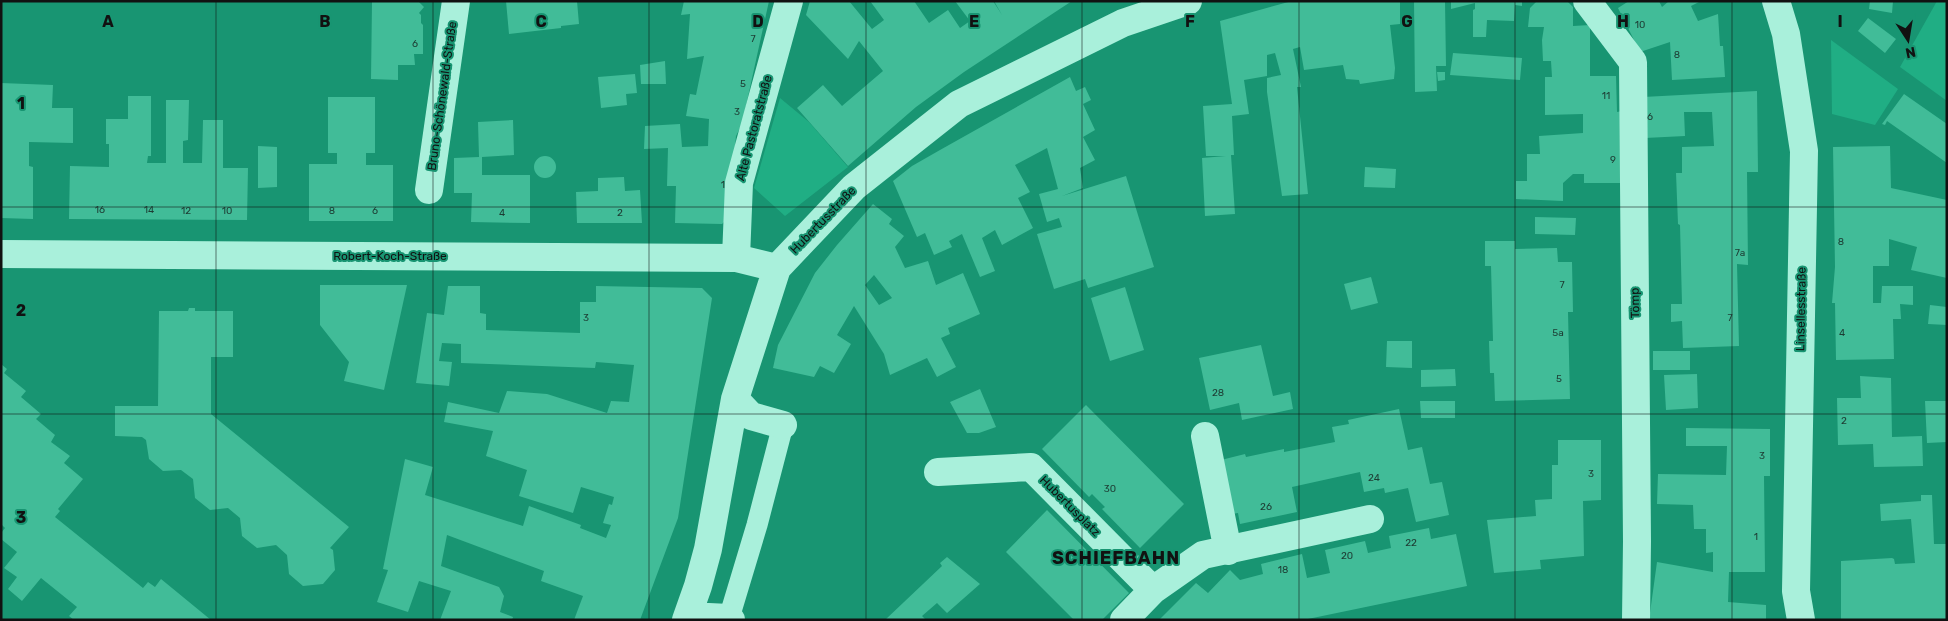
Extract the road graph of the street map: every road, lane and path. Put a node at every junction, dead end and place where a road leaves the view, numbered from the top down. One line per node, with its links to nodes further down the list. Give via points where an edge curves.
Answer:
1 (456, 1): 6 (street, Bruno-Schönewald-Straße)
2 (789, 1): 8 (street, Alte Pastoratstraße, via 739,183)
3 (1188, 1): 9 (street, Hubertusstraße, via 1123,23 959,104 854,187)
4 (1587, 1): 20 (street, Tömp, via 1633,62)
5 (1776, 1): 21 (street, Linsellesstraße, via 1786,34 1804,151 1796,591)
6 (429, 190)
7 (1, 254): 8 (street, Robert-Koch-Straße)
8 (736, 258): 9 (street, Robert-Koch-Straße)
9 (778, 268): 10 (street, Hubertusstraße)
10 (735, 398): 11 (street, via 752,416); 17 (street, Hubertusstraße, via 708,549)
11 (783, 425): 18 (lane)
12 (1205, 436): 15 (street)
13 (938, 472): 16 (street, Hubertusplatz, via 1030,467)
14 (1370, 519): 15 (street)
15 (1228, 551): 16 (street, via 1203,555)
16 (1153, 590): 19 (street)
17 (687, 618): 18 (street)
18 (730, 619)
19 (1124, 620)
20 (1636, 620)
21 (1801, 620)

